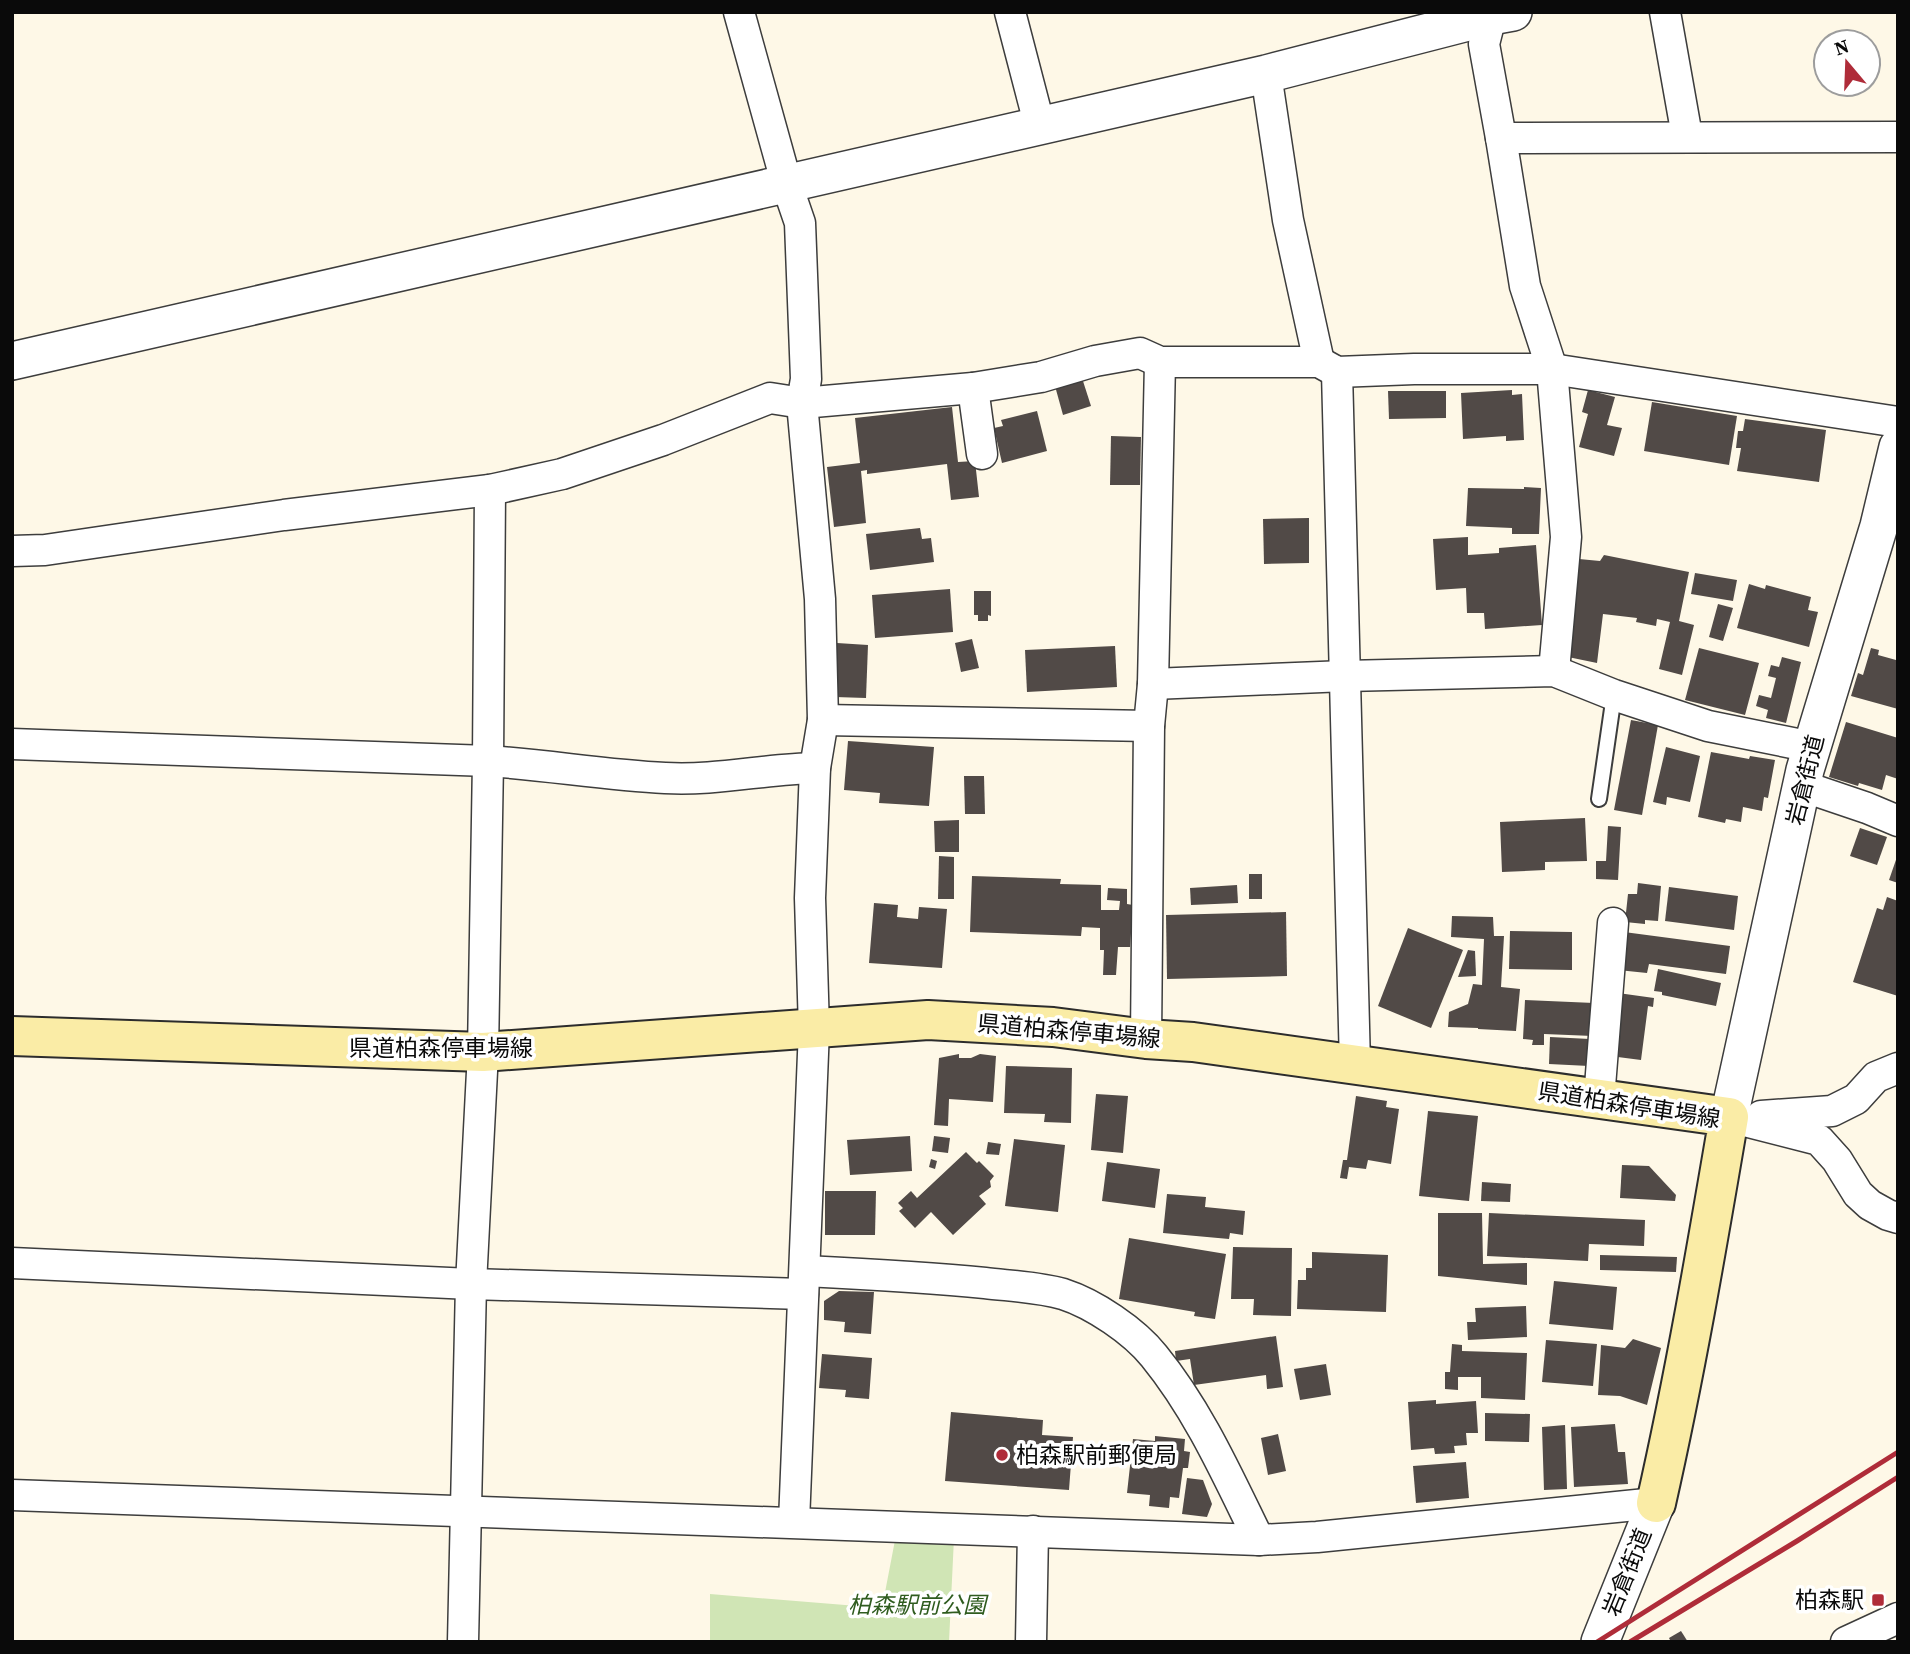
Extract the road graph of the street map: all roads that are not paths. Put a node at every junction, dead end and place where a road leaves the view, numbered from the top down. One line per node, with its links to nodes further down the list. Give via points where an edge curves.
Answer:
1 (739, 12): 10 (street)
2 (1010, 12): 6 (street)
3 (1665, 12): 7 (street)
4 (1498, 13): 5 (street); 9 (street, via 1485,44)
5 (1266, 74): 6 (street); 13 (street, via 1287,220)
6 (1040, 127): 10 (street)
7 (1687, 136): 8 (street); 9 (street)
8 (1898, 137)
9 (1501, 138): 14 (street, via 1525,286)
10 (787, 185): 11 (street); 16 (street, via 800,223 806,379)
11 (12, 361)
12 (1160, 362): 13 (street); 15 (street, via 1140,353); 25 (street)
13 (1328, 367): 14 (street); 24 (street)
14 (1552, 369): 17 (street); 23 (street, via 1566,537)
15 (973, 388): 16 (street); 19 (street)
16 (802, 403): 20 (street, via 770,398 562,474); 27 (street, via 820,599)
17 (1898, 422)
18 (1898, 447): 21 (street, 岩倉街道)
19 (982, 454)
20 (490, 490): 22 (street); 31 (street)
21 (1888, 529): 30 (street, 岩倉街道)
22 (12, 551)
23 (1554, 671): 24 (street); 26 (street)
24 (1345, 676): 25 (street); 41 (street)
25 (1153, 684): 28 (street)
26 (1614, 695): 30 (street, via 1708,726); 34 (lane)
27 (823, 720): 28 (street); 32 (street)
28 (1149, 726): 39 (street)
29 (12, 744): 31 (street)
30 (1812, 747): 33 (street, 岩倉街道)
31 (488, 761): 32 (street, via 667,779); 40 (street)
32 (815, 768): 37 (street, via 810,898)
33 (1802, 786): 35 (street); 44 (street, 岩倉街道)
34 (1599, 799)
35 (1898, 821)
36 (1613, 923): 43 (street)
37 (814, 1029): 39 (main road, 県道柏森停車場線, via 928,1020 1053,1027); 40 (main road, 県道柏森停車場線); 47 (street)
38 (12, 1036): 40 (main road, 県道柏森停車場線)
39 (1146, 1039): 41 (main road, 県道柏森停車場線)
40 (483, 1052): 48 (street)
41 (1355, 1065): 43 (main road, 県道柏森停車場線)
42 (1898, 1069): 44 (street, via 1876,1077 1856,1099 1832,1111)
43 (1599, 1099): 44 (main road, 県道柏森停車場線)
44 (1730, 1117): 45 (street, via 1819,1140 1858,1195); 50 (main road, 県道柏森停車場線)
45 (1898, 1218)
46 (12, 1264): 48 (street)
47 (804, 1283): 48 (street); 52 (street); 54 (street, via 909,1276 1038,1289 1084,1302 1120,1324 1153,1355 1215,1452)
48 (471, 1284): 51 (street)
49 (12, 1495): 51 (street)
50 (1656, 1503): 54 (street); 58 (street, 岩倉街道)
51 (466, 1511): 52 (street); 56 (street)
52 (794, 1522): 53 (street)
53 (1033, 1531): 54 (street); 57 (street)
54 (1259, 1540)
55 (1898, 1618): 59 (street)
56 (463, 1642)
57 (1031, 1642)
58 (1600, 1642)
59 (1846, 1642)

